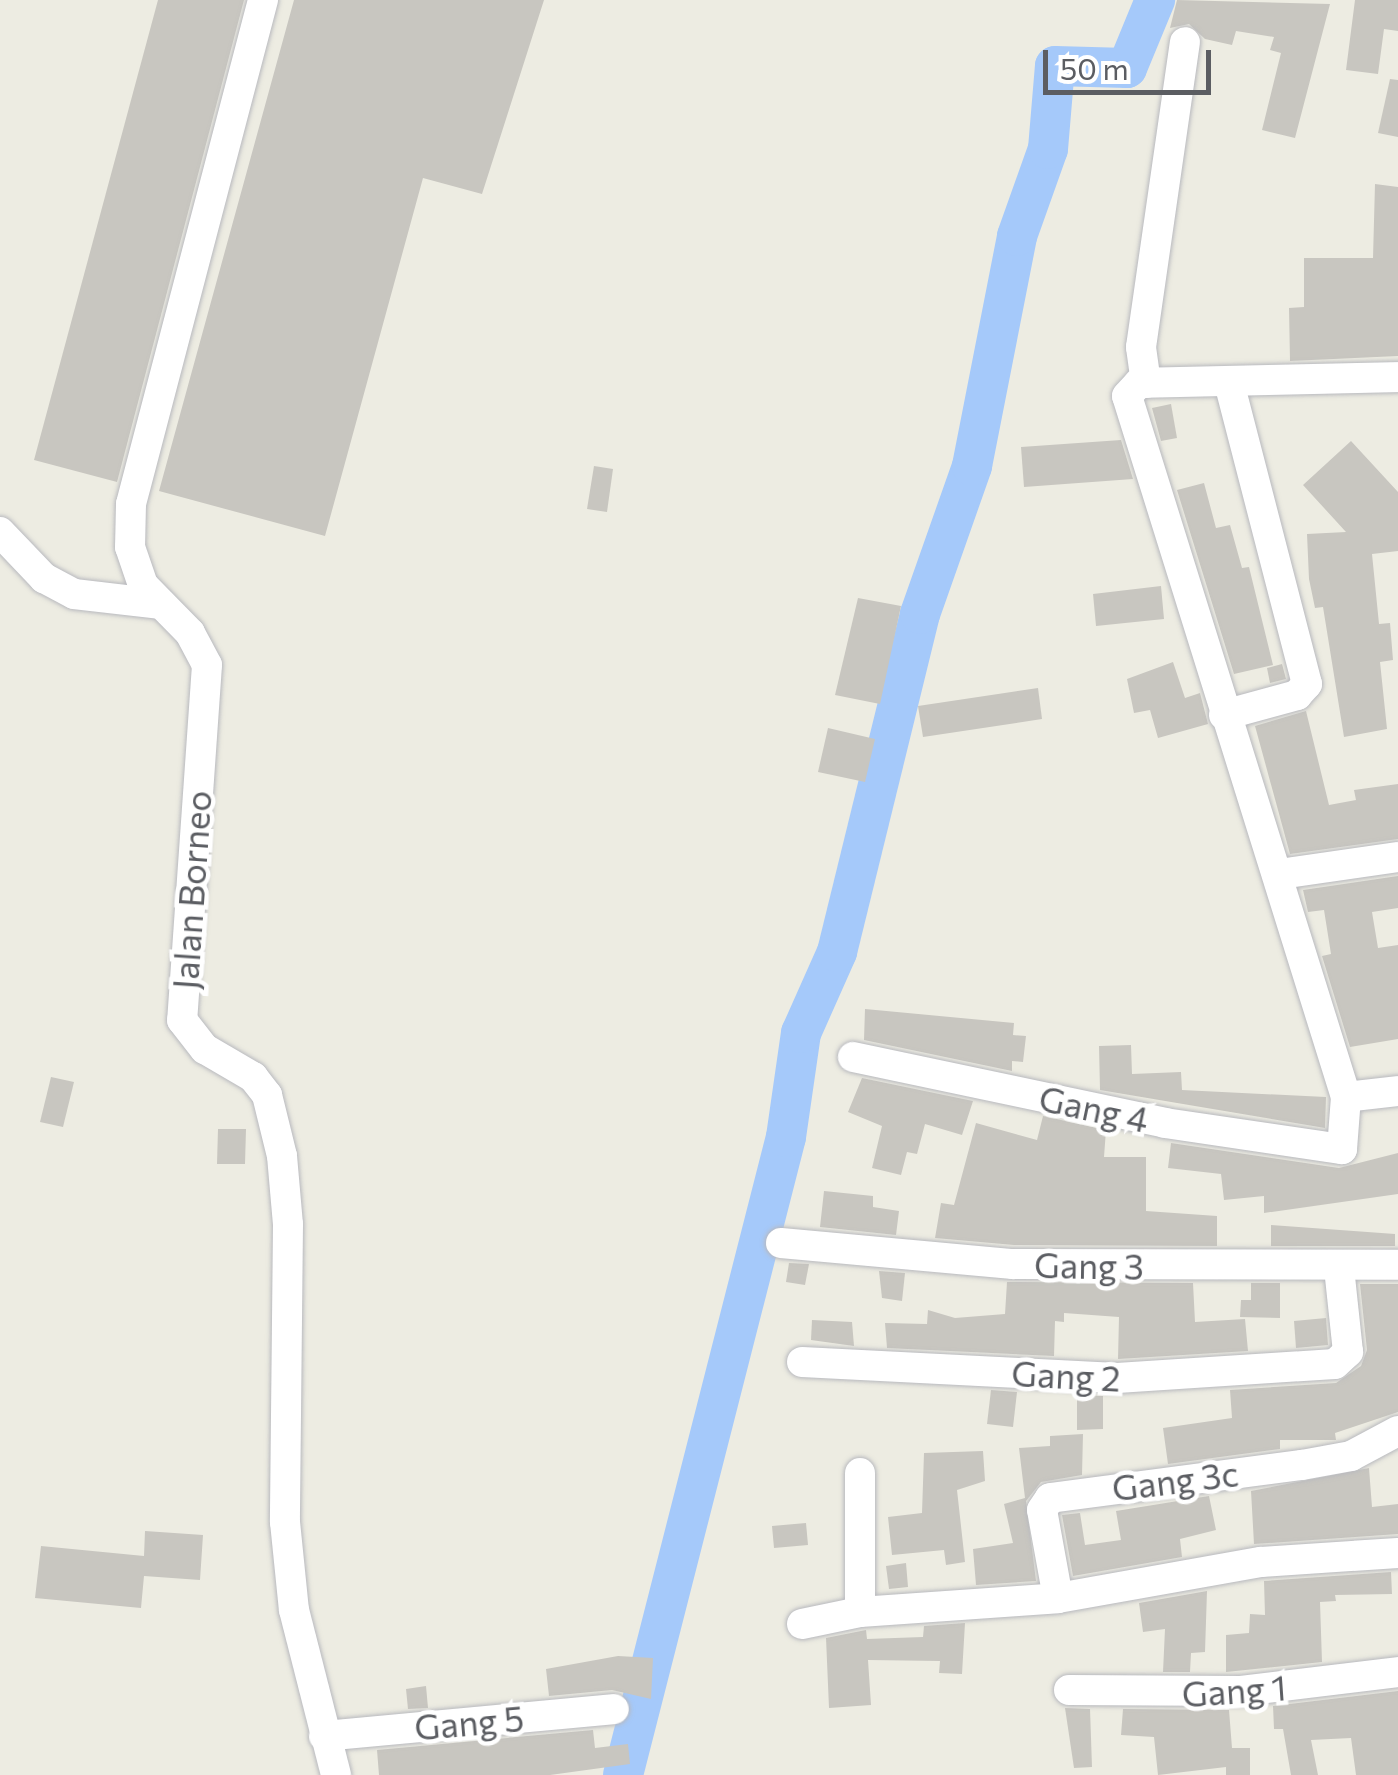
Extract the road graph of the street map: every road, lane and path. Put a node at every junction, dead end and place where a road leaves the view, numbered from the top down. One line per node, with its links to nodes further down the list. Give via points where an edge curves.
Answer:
1 (263, 0): 7 (street, Jalan Borneo, via 131,504 132,566)
2 (1185, 42): 4 (street, via 1141,347)
3 (1398, 376): 5 (street)
4 (1146, 383): 5 (street); 8 (street, via 1134,384 1126,396)
5 (1229, 383): 8 (street, via 1307,677 1298,695)
6 (0, 532): 7 (street, via 44,578 74,594)
7 (162, 604): 27 (street, Jalan Borneo, via 200,646 209,685 182,1020 206,1049 253,1077 267,1095 282,1156 288,1224 284,1522 294,1610)
8 (1224, 715): 10 (street)
9 (1398, 857): 10 (street)
10 (1280, 874): 13 (street)
11 (852, 1057): 13 (street, Gang 4, via 1336,1152 1344,1144)
12 (1398, 1090): 13 (street)
13 (1346, 1097)
14 (781, 1243): 16 (street, Gang 3, via 1013,1264)
15 (1398, 1266): 16 (street, Gang 3)
16 (1338, 1268): 17 (street, Gang 2, via 1348,1352 1341,1363 1116,1378)
17 (802, 1362)
18 (1398, 1431): 21 (street, Gang 3c, via 1351,1456 1050,1498 1042,1510)
19 (860, 1472): 22 (street)
20 (1398, 1553): 21 (street, via 1261,1562)
21 (1058, 1598): 22 (street)
22 (860, 1612): 23 (street)
23 (802, 1624)
24 (1398, 1672): 25 (street, Gang 1, via 1241,1691)
25 (1069, 1690)
26 (614, 1709): 27 (street, Gang 5)
27 (324, 1736): 28 (street, Jalan Borneo)
28 (336, 1775)

